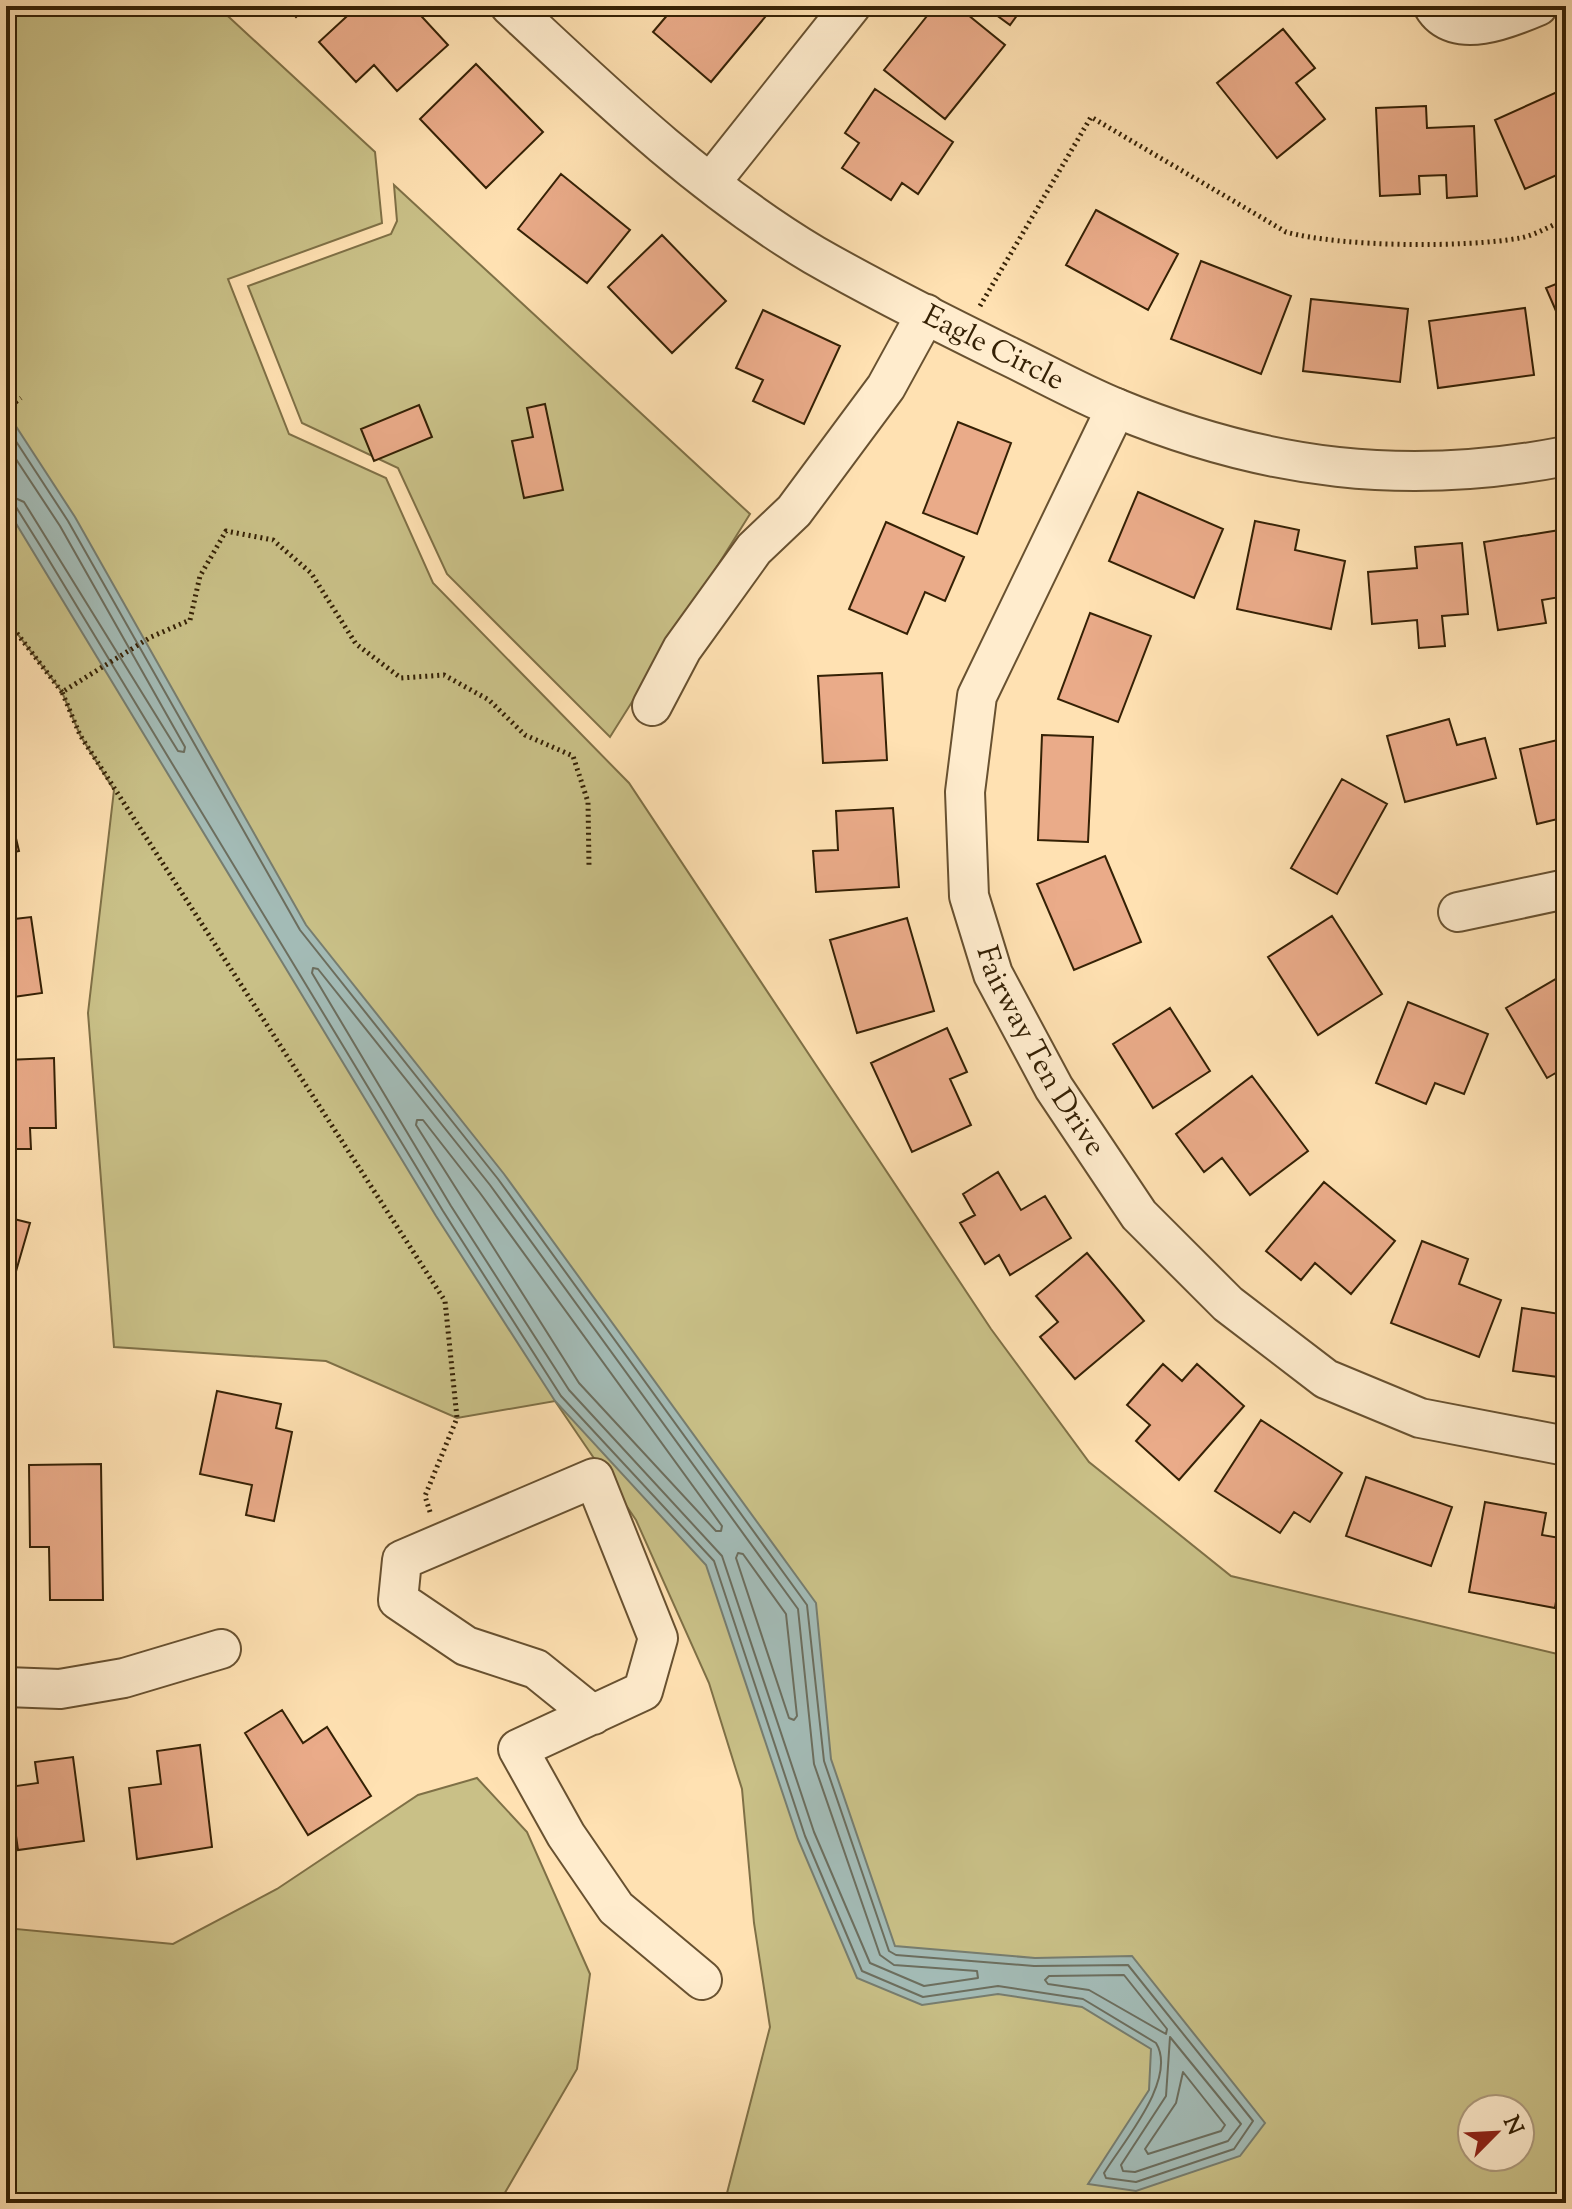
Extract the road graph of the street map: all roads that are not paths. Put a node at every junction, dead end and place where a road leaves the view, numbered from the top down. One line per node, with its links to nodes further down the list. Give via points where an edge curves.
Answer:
1 (510, 6): 5 (street, Eagle Circle, via 610,100)
2 (851, 6): 5 (street)
3 (1433, 6): 4 (street, via 1465,26 1498,23)
4 (1538, 6)
5 (711, 182): 6 (street, Eagle Circle, via 813,254)
6 (926, 314): 7 (street, Eagle Circle); 9 (street, via 886,387 794,511 754,549 682,649)
7 (1116, 408): 8 (street, Eagle Circle, via 1222,446 1292,463 1363,472 1439,473); 12 (street, Fairway Ten Drive, via 977,696 965,792 969,896 993,974 1054,1088 1139,1215 1228,1304 1340,1385 1420,1418)
8 (1566, 456)
9 (652, 706)
10 (1566, 889): 11 (street)
11 (1458, 912)
12 (1566, 1446)
13 (221, 1649): 14 (street, via 111,1680 60,1689)
14 (6, 1687)
15 (593, 1715): 15 (street, via 643,1691 658,1638 594,1478 402,1560 398,1600 466,1646 536,1669); 16 (street, via 518,1749 566,1835 616,1908)
16 (702, 1980)

